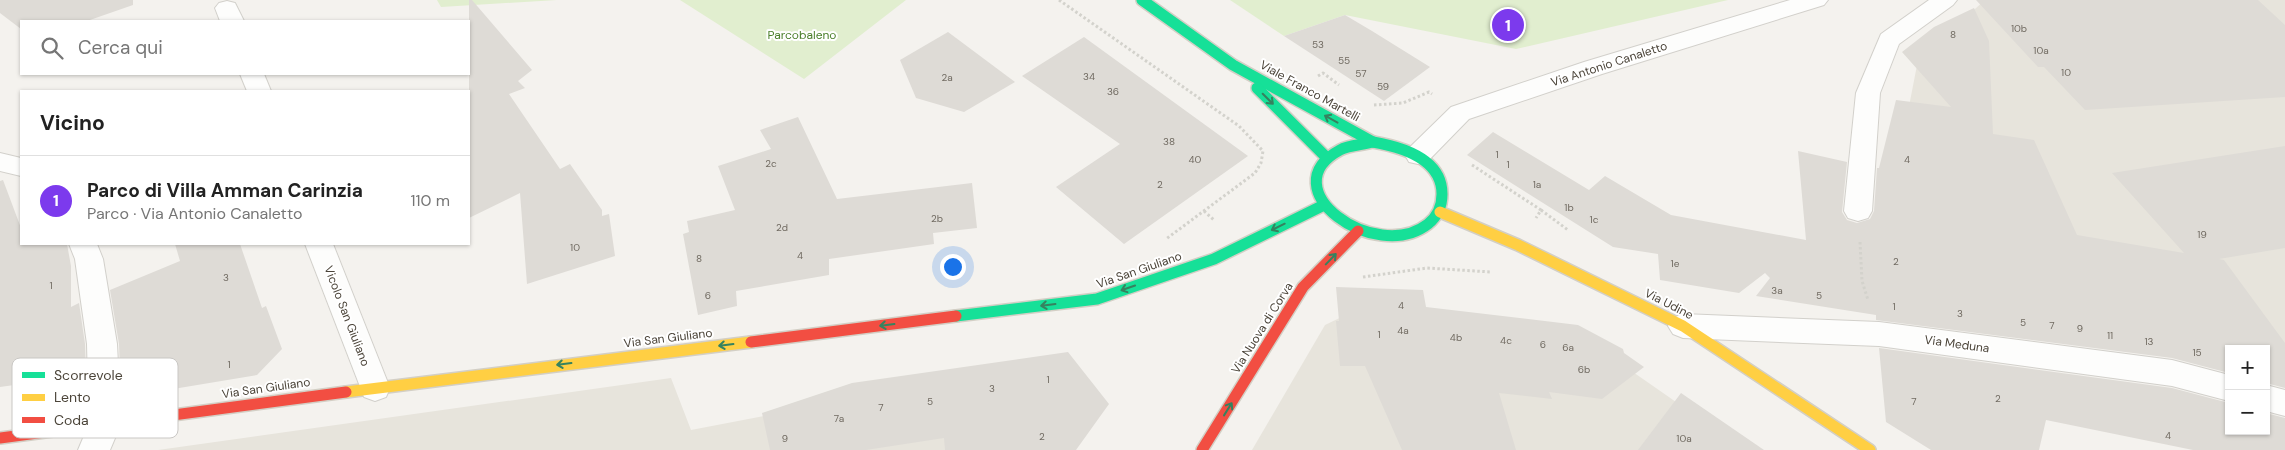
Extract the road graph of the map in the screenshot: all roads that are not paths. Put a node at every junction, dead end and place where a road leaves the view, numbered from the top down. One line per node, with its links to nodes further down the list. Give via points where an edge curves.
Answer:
1 (1142, 0): 4 (main road, Viale Franco Martelli)
2 (1816, 0): 8 (street, Via Antonio Canaletto, via 1593,68 1460,113)
3 (1945, 0): 13 (street, via 1889,40 1868,93)
4 (1233, 64): 7 (main road, Viale Franco Martelli, one-way to 4); 9 (main road, Viale Franco Martelli, one-way to 9)
5 (252, 75): 6 (street)
6 (259, 90)
7 (1373, 142): 8 (main road); 9 (main road, via 1340,149)
8 (1418, 155): 14 (main road, via 1428,162 1441,180 1444,200)
9 (1327, 158): 12 (main road, via 1316,177 1315,189)
10 (0, 162): 11 (street)
11 (20, 167)
12 (1322, 206): 15 (main road, via 1341,223); 21 (main road, Via San Giuliano, one-way to 21, via 1214,259 1097,299)
13 (1858, 211)
14 (1440, 212): 15 (main road, via 1423,228 1411,233 1389,236); 18 (main road, Via Udine, via 1518,245)
15 (1358, 231): 25 (main road, Via Nuova di Corva, one-way to 15, via 1303,287)
16 (83, 245): 19 (street, via 89,259)
17 (319, 245): 21 (street, Vicolo San Giuliano)
18 (1683, 326): 20 (street, Via Meduna, via 1879,334 2172,373); 26 (main road, Via Udine)
19 (102, 358)
20 (2225, 387)
21 (375, 388): 24 (main road, Via San Giuliano)
22 (2270, 399): 23 (street)
23 (2285, 403)
24 (178, 423)
25 (1202, 450)
26 (1870, 450)

